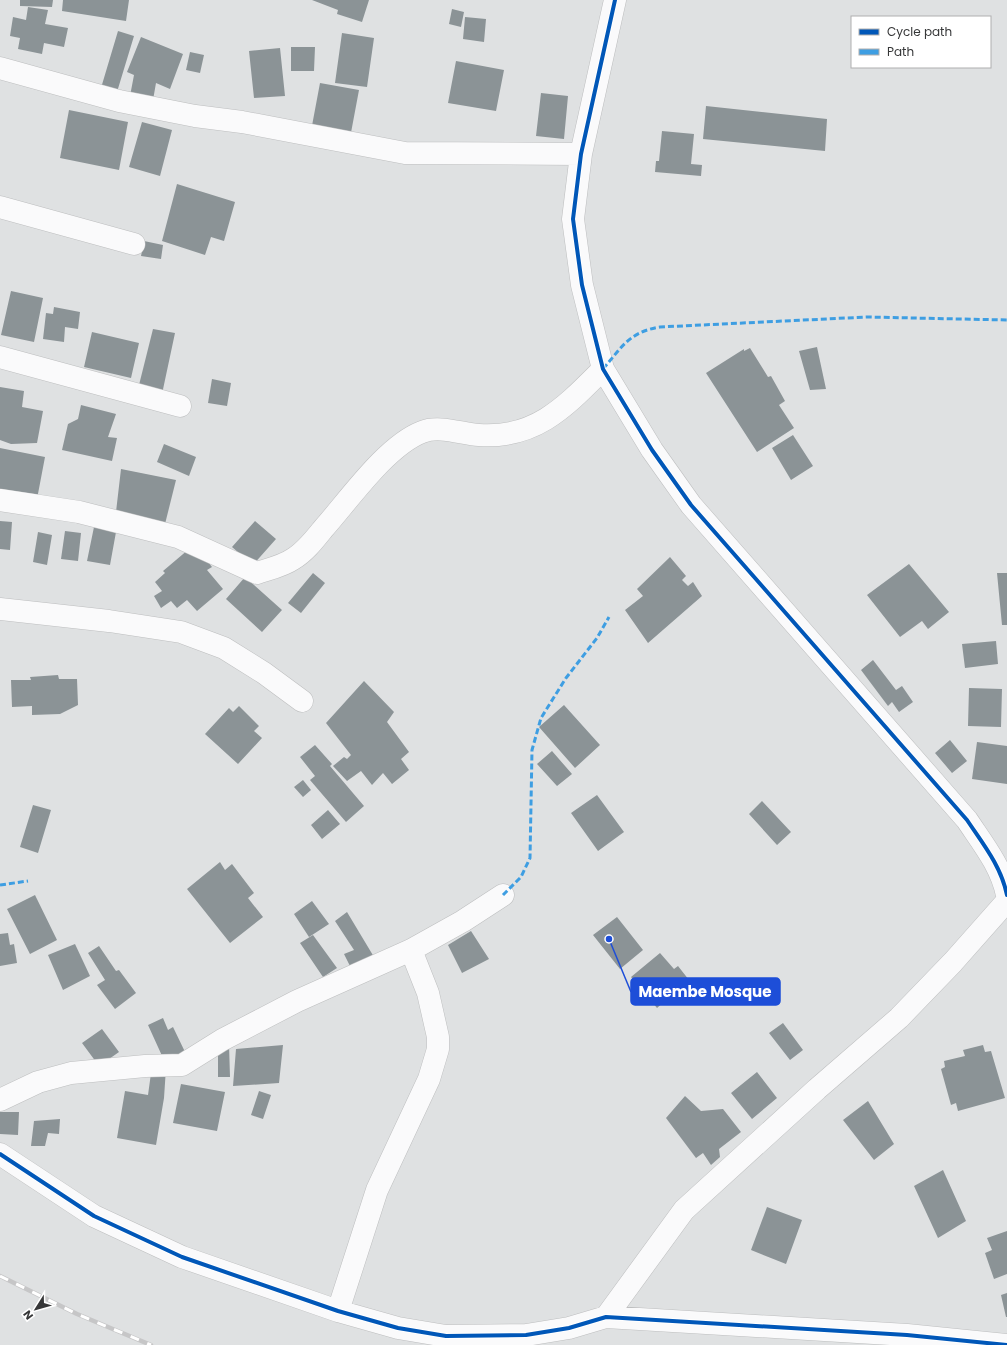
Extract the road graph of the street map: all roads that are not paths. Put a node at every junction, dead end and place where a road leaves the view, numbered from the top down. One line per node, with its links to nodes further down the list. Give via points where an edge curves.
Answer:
1 (615, 0): 3 (street)
2 (0, 68): 3 (street, via 119,101 405,153)
3 (581, 154): 7 (street, via 573,219 582,285)
4 (0, 207): 5 (street)
5 (134, 244)
6 (0, 356): 8 (street)
7 (603, 369): 9 (street, via 555,414 532,428 510,434 480,435 438,430 423,432 403,444 377,466 314,540 294,559 257,573 178,537 79,512); 12 (street, via 652,450 691,505)
8 (180, 406)
9 (0, 500)
10 (0, 609): 11 (street, via 181,632 224,648)
11 (302, 701)
12 (1002, 863): 14 (street)
13 (503, 895): 16 (street)
14 (1007, 895)
15 (1007, 901): 20 (street, via 953,962 898,1018 684,1210)
16 (411, 950): 17 (street, via 297,1000 222,1040 182,1065 71,1073 38,1082); 19 (street, via 428,993 438,1037 438,1049 429,1079 377,1190)
17 (0, 1100)
18 (0, 1154): 19 (street, via 94,1216 175,1254)
19 (338, 1311): 20 (street, via 398,1328 446,1336 526,1335 568,1328)
20 (606, 1317): 21 (street, via 907,1335)
21 (1007, 1345)

